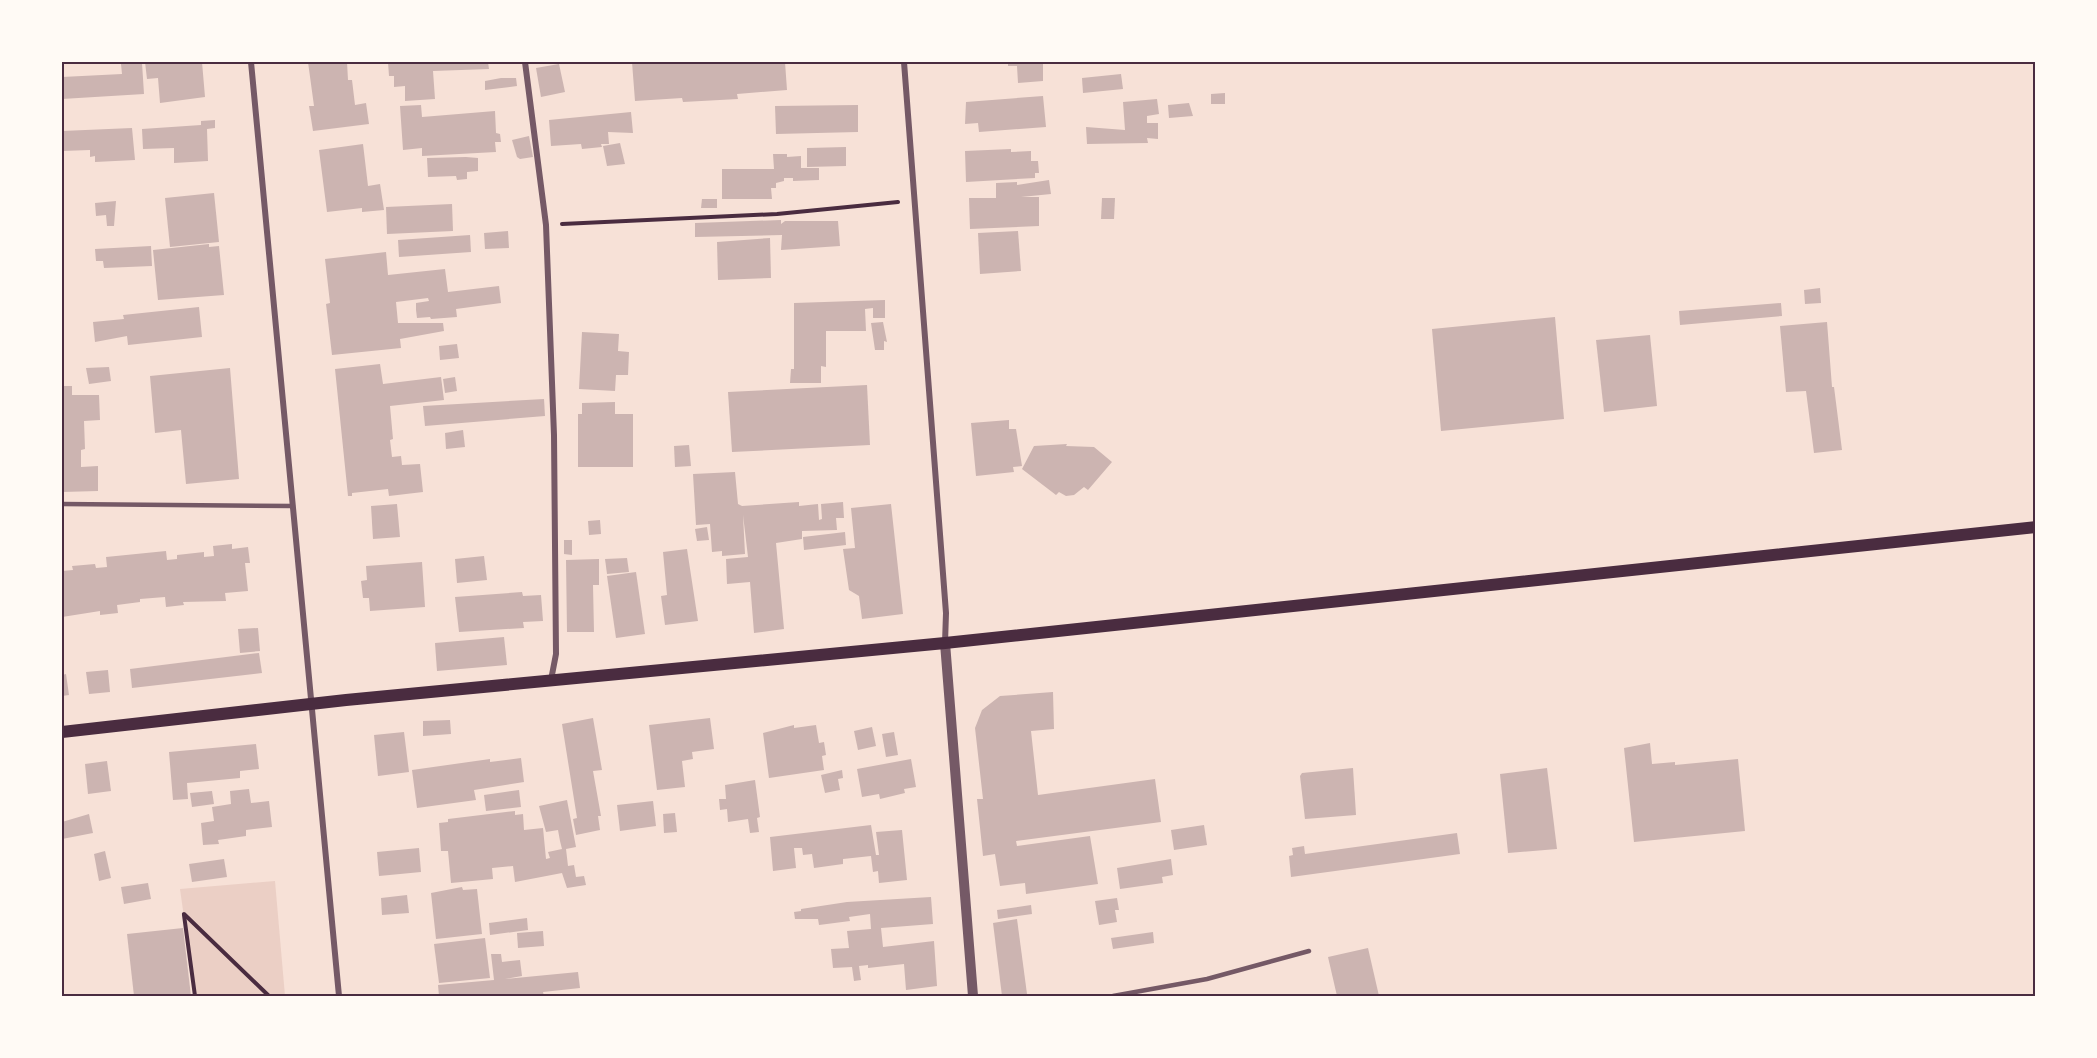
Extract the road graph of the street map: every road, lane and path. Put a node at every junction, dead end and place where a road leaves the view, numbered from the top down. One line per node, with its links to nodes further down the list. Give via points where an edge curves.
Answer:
1 (251, 62): 7 (street)
2 (525, 62): 5 (street)
3 (904, 62): 4 (street)
4 (916, 200): 5 (path, via 777,214); 9 (street)
5 (546, 225): 10 (street, via 556,654)
6 (62, 504): 7 (lane)
7 (293, 506): 11 (street)
8 (2036, 527): 9 (main road)
9 (945, 643): 10 (main road); 17 (street)
10 (551, 681): 11 (main road)
11 (311, 704): 12 (main road); 16 (street)
12 (62, 732)
13 (1309, 951): 18 (lane, via 1207,979)
14 (195, 996): 15 (path, via 184,914)
15 (269, 996)
16 (339, 996)
17 (973, 996)
18 (1113, 996)

